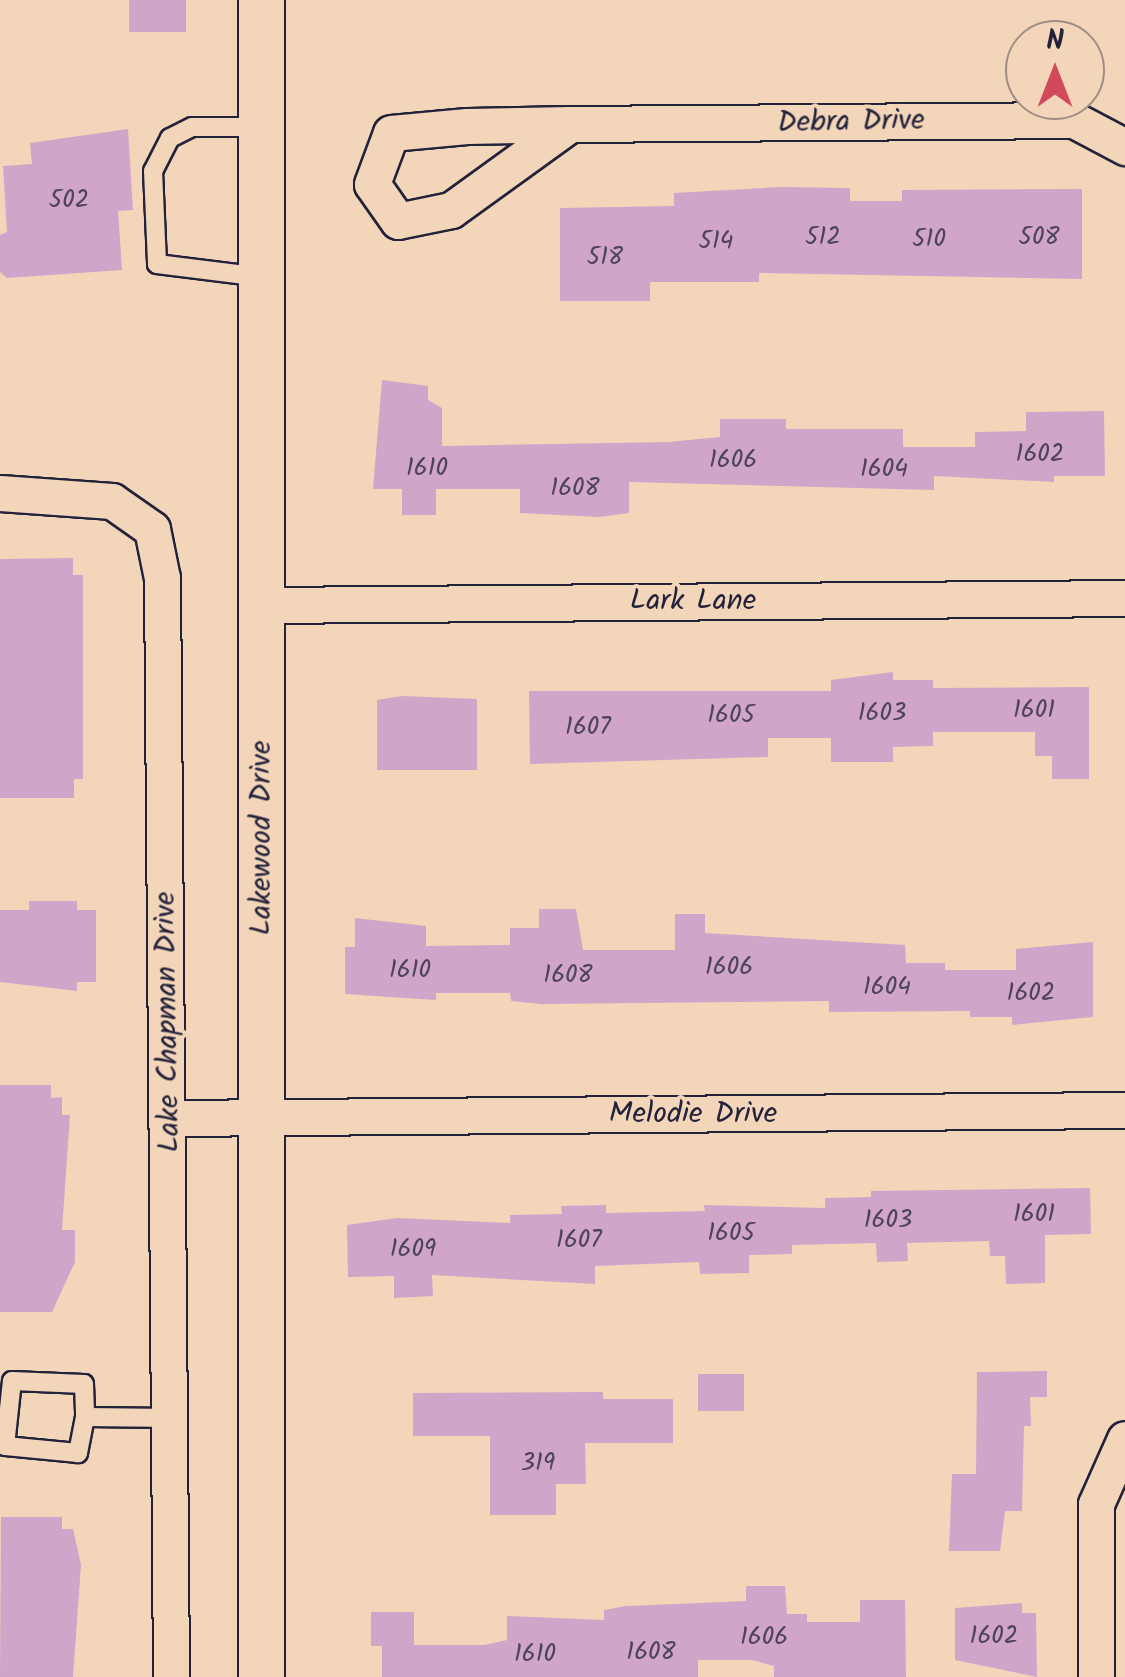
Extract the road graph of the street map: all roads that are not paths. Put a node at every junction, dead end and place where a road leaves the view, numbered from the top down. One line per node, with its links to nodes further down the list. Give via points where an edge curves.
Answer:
1 (261, 0): 3 (street, Lakewood Drive)
2 (570, 124): 2 (street, Debra Drive, via 391,134 372,184 398,221 451,210); 4 (street, Debra Drive, via 1074,120)
3 (261, 127): 5 (street, Lakewood Drive); 5 (lane, via 192,127 170,138 153,172 157,264)
4 (1125, 147)
5 (262, 277): 8 (street, Lakewood Drive)
6 (0, 493): 10 (street, Lake Chapman Drive, via 112,500 152,529 162,578)
7 (1125, 598): 8 (street, Lark Lane)
8 (262, 605): 11 (street, Lakewood Drive)
9 (1125, 1110): 11 (street, Melodie Drive)
10 (170, 1118): 11 (street, Melodie Drive); 13 (street, Lake Chapman Drive)
11 (262, 1118): 16 (street, Lakewood Drive)
12 (85, 1417): 12 (lane, via 80,1382 12,1381 4,1446 78,1452); 13 (lane)
13 (174, 1418): 15 (street, Lake Chapman Drive)
14 (1125, 1439): 17 (street, via 1096,1504)
15 (171, 1677)
16 (261, 1677)
17 (1096, 1677)

